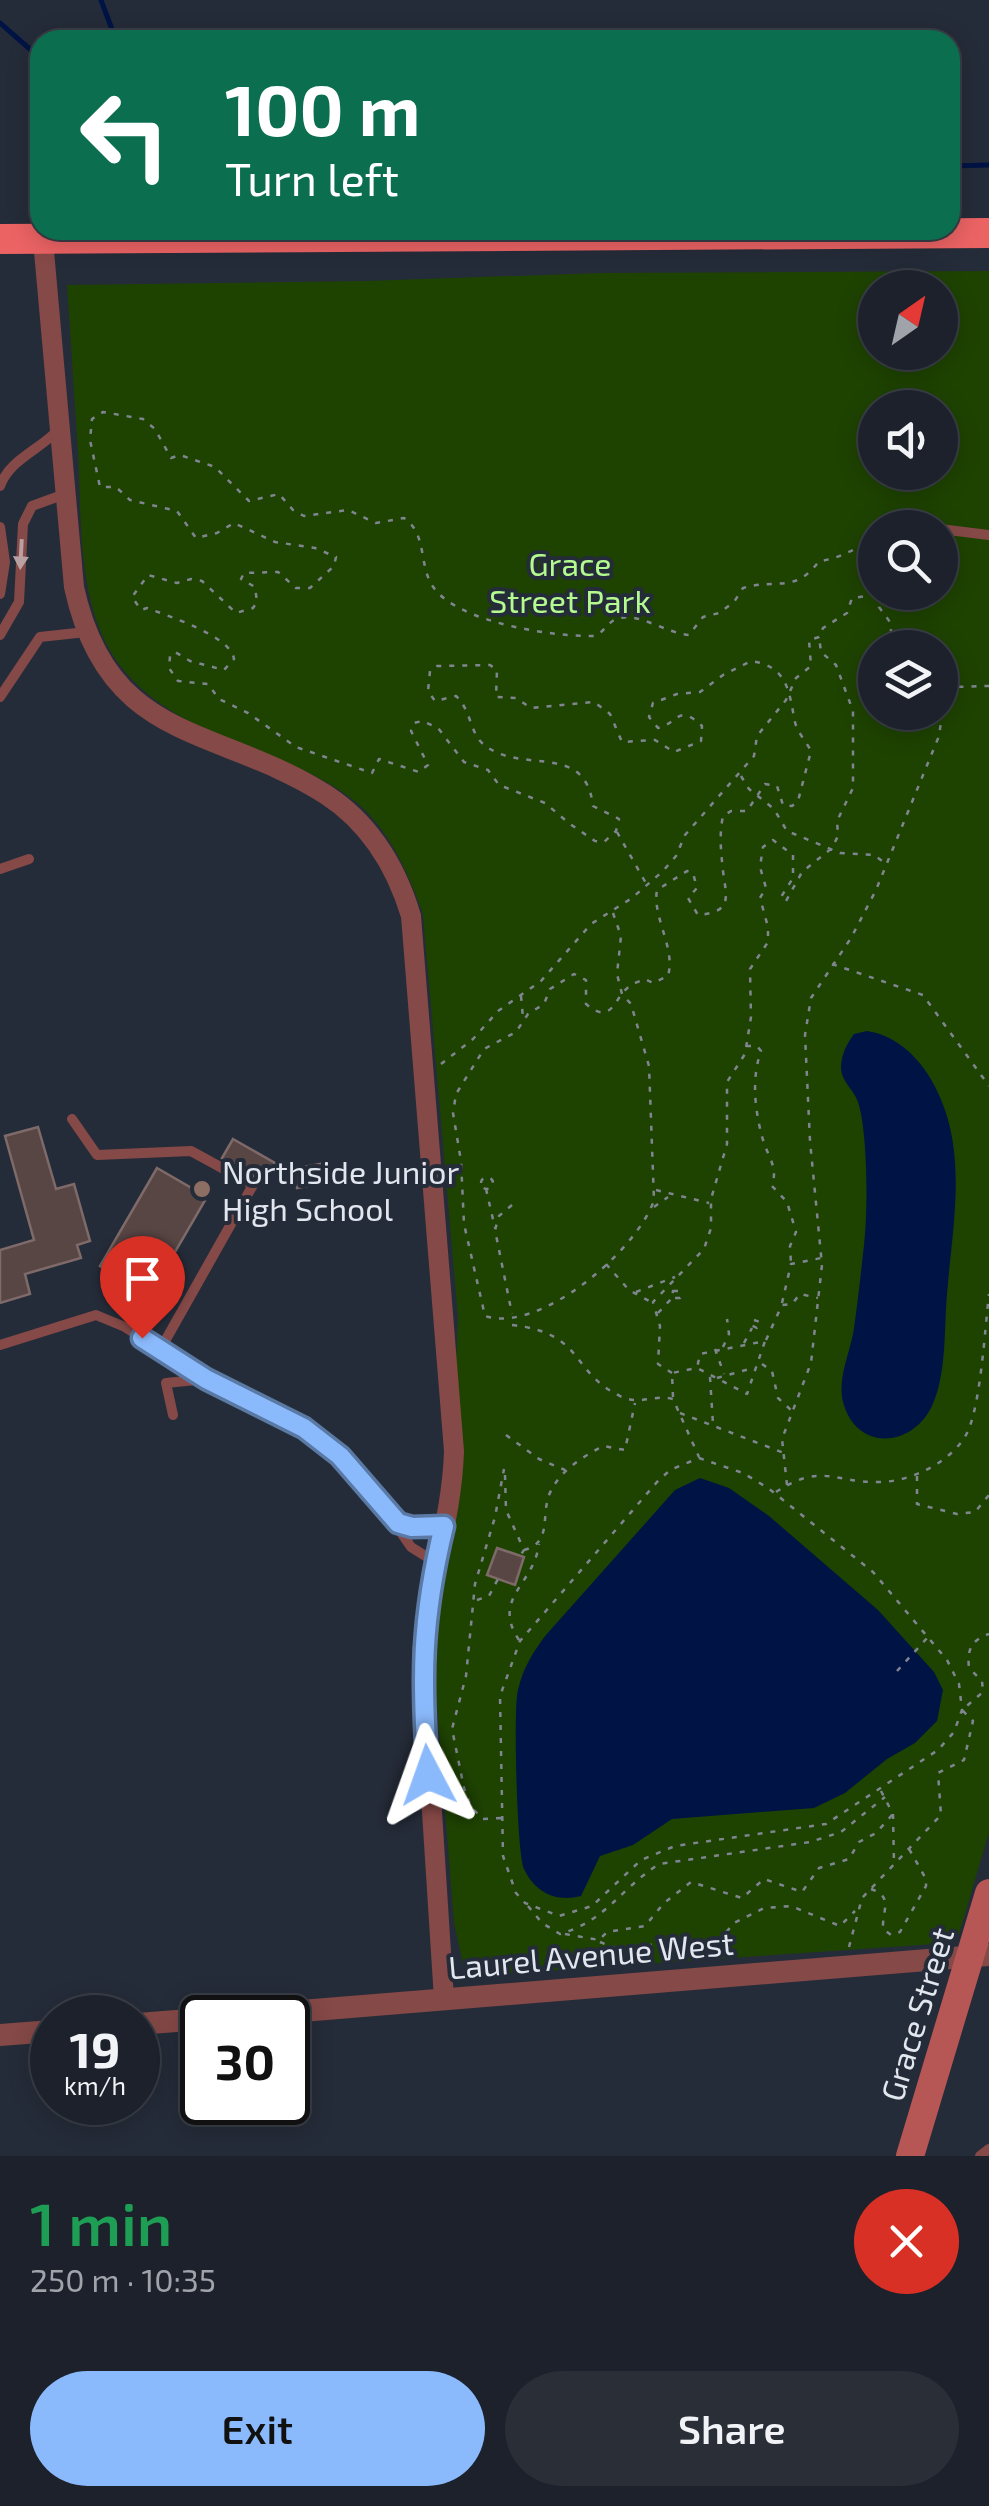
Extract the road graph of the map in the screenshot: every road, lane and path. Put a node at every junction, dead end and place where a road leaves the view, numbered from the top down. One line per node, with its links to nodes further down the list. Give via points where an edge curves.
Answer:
1 (960, 234): 2 (highway)
2 (989, 234)
3 (0, 239): 4 (highway)
4 (30, 240)
5 (42, 240): 6 (street)
6 (59, 428): 7 (lane, via 13,464); 8 (street)
7 (0, 486)
8 (64, 494): 15 (street); 16 (lane, one-way to 16, via 32,506 23,524 19,602)
9 (0, 527): 13 (lane, via 6,562)
10 (958, 531): 11 (lane)
11 (989, 534)
12 (858, 548): 25 (path, via 819,561 806,579 743,588 689,635 626,617 608,622 596,636 537,635 448,603 432,587 416,527 404,518 376,522 348,510 304,516 278,494 249,501 215,467 171,458 143,419 103,412 92,419 100,487 178,511 196,538 234,523 336,557 310,588 296,588 278,572 244,573 241,579 254,587 258,602 236,613 202,582 144,578 132,597 138,607 233,650 224,670 174,652 170,668 178,681 208,684 219,699 296,747 372,773 380,760 419,772 428,764 411,730 422,721 438,728 464,762 545,803 595,841)
13 (0, 594)
14 (858, 597): 17 (path)
15 (86, 632): 21 (lane, via 40,637); 37 (street, via 122,686 159,719 314,788 381,848 411,916)
16 (0, 635)
17 (819, 637): 20 (path, via 810,640 812,666); 26 (path, via 853,711 853,788)
18 (989, 686): 19 (path)
19 (958, 687)
20 (790, 689): 23 (path, via 756,736 754,756); 24 (path, via 795,726 811,751 798,800 783,806 772,784); 25 (path, via 770,666 751,661 700,692 653,703 648,717 658,728 686,715 702,726 702,741 674,752 655,740 622,742 610,714 594,702 530,708 496,696 498,670 490,665 430,671 428,691 435,700 456,696 484,744 508,758 571,766 580,773 593,806 619,819)
21 (0, 697)
22 (940, 730): 28 (path)
23 (740, 774): 24 (path); 30 (path)
24 (755, 794): 26 (path, via 787,831); 33 (path, via 747,811 723,816 718,833 729,890 725,904 698,915 688,898 697,880 686,871 657,890 668,976 653,983 645,979)
25 (616, 831): 30 (path)
26 (832, 848): 28 (path, via 874,855); 36 (path, via 802,872 786,900 781,898 793,878 794,855 773,840 763,847 766,888 760,898 768,942 750,968)
27 (29, 859): 29 (lane)
28 (886, 865): 32 (path)
29 (0, 869)
30 (647, 885): 31 (path)
31 (613, 912): 33 (path, via 621,936); 34 (path, via 591,924)
32 (831, 964): 38 (path, via 923,995); 47 (path, via 811,998 805,1035)
33 (622, 994): 35 (path, via 612,1010 593,1010 586,1004 586,980 574,974); 40 (path, via 650,1066)
34 (522, 995): 35 (path); 37 (path, via 451,1058)
35 (524, 1020): 58 (path, via 516,1032 484,1049 462,1079 453,1113 480,1306 494,1319)
36 (745, 1046): 43 (path, via 726,1094 727,1144); 49 (path, via 761,1051 756,1108 776,1171 772,1186 787,1202 796,1232)
37 (425, 1070): 91 (street, via 454,1451)
38 (989, 1086)
39 (72, 1120): 66 (lane, via 97,1155 191,1151 254,1185)
40 (654, 1189): 42 (path); 45 (path)
41 (486, 1190): 46 (path)
42 (669, 1196): 43 (path); 45 (path)
43 (711, 1203): 50 (path, via 704,1249)
44 (512, 1205): 46 (path, via 498,1216)
45 (652, 1208): 48 (path)
46 (495, 1230): 58 (path)
47 (822, 1258): 49 (path); 54 (path)
48 (606, 1264): 51 (path); 58 (path, via 546,1308)
49 (791, 1264): 56 (path)
50 (676, 1277): 51 (path); 55 (path)
51 (634, 1293): 55 (path)
52 (989, 1294): 86 (path, via 968,1432 929,1472)
53 (672, 1298): 57 (path)
54 (818, 1298): 56 (path, via 800,1294); 79 (path, via 811,1363)
55 (653, 1302): 57 (path)
56 (782, 1305): 62 (path)
57 (657, 1314): 71 (path, via 658,1364)
58 (513, 1316)
59 (727, 1319): 65 (path)
60 (512, 1326): 77 (path, via 568,1344 596,1381)
61 (753, 1328): 64 (path)
62 (765, 1341): 64 (path); 68 (path)
63 (0, 1344): 66 (lane, via 96,1315)
64 (743, 1344): 65 (path)
65 (723, 1348): 67 (path)
66 (160, 1350): 75 (lane)
67 (715, 1350): 69 (path, via 700,1354); 73 (path)
68 (760, 1364): 70 (path); 79 (path, via 772,1370 778,1398)
69 (696, 1368): 71 (path); 72 (path)
70 (755, 1368): 73 (path); 74 (path, via 747,1394)
71 (672, 1373): 76 (path)
72 (710, 1374): 74 (path); 81 (path)
73 (724, 1376): 74 (path)
74 (716, 1378)
75 (206, 1379): 80 (lane, via 166,1384); 90 (lane, via 304,1428 340,1456)
76 (673, 1399): 77 (path); 78 (path)
77 (635, 1403): 85 (path, via 625,1450 602,1446)
78 (678, 1412): 81 (path); 84 (path)
79 (793, 1412): 83 (path)
80 (172, 1415)
81 (713, 1426): 83 (path)
82 (506, 1435): 85 (path)
83 (784, 1453): 87 (path)
84 (700, 1458): 88 (path, via 744,1473); 100 (path, via 657,1482)
85 (566, 1471): 92 (path, via 550,1494)
86 (917, 1475): 87 (path, via 879,1482 823,1473); 89 (path, via 917,1504 938,1510 974,1512)
87 (788, 1485): 88 (path)
88 (775, 1493): 99 (path, via 872,1572)
89 (989, 1495)
90 (398, 1523): 91 (lane); 95 (lane, via 411,1547)
91 (444, 1526): 95 (street)
92 (539, 1540): 93 (path); 100 (path, via 538,1556 510,1602 508,1617)
93 (524, 1550): 94 (path); 97 (path, via 506,1510 504,1469)
94 (520, 1556)
95 (435, 1562): 117 (street, via 422,1697)
96 (498, 1579): 97 (path, via 489,1596)
97 (476, 1601): 106 (path, via 452,1730 471,1806 483,1819)
98 (989, 1634): 102 (path, via 967,1654 983,1692)
99 (929, 1636): 101 (path); 102 (path, via 954,1672)
100 (520, 1642): 106 (path, via 500,1696)
101 (897, 1671)
102 (962, 1710): 103 (path, via 946,1743); 107 (path, via 973,1721 969,1750 938,1774 941,1815)
103 (881, 1790): 104 (path); 111 (path, via 826,1824 690,1841 657,1852 627,1870 592,1906 573,1913 559,1916)
104 (885, 1796): 105 (path); 113 (path, via 842,1832 810,1842 659,1864 587,1926)
105 (893, 1814): 108 (path); 114 (path, via 848,1859 819,1868 802,1892 764,1879 742,1898 691,1882 645,1926 607,1932)
106 (501, 1818): 111 (path, via 503,1856)
107 (908, 1846): 108 (path); 109 (path, via 926,1886 900,1932 883,1930 887,1900)
108 (894, 1865): 109 (path)
109 (869, 1888): 112 (path)
110 (989, 1893): 116 (main road, Grace Street)
111 (525, 1903): 113 (path)
112 (856, 1910): 114 (path, via 840,1926 792,1906 764,1908 734,1923 711,1950 664,1938 630,1955); 115 (path)
113 (560, 1934): 114 (path)
114 (599, 1940)
115 (850, 1953)
116 (980, 1956): 117 (street, Laurel Avenue West); 122 (main road, Grace Street)
117 (444, 1999): 118 (street, Laurel Avenue West)
118 (310, 2010)
119 (30, 2033): 120 (street)
120 (0, 2035)
121 (989, 2148): 123 (lane)
122 (910, 2156)
123 (980, 2156)

